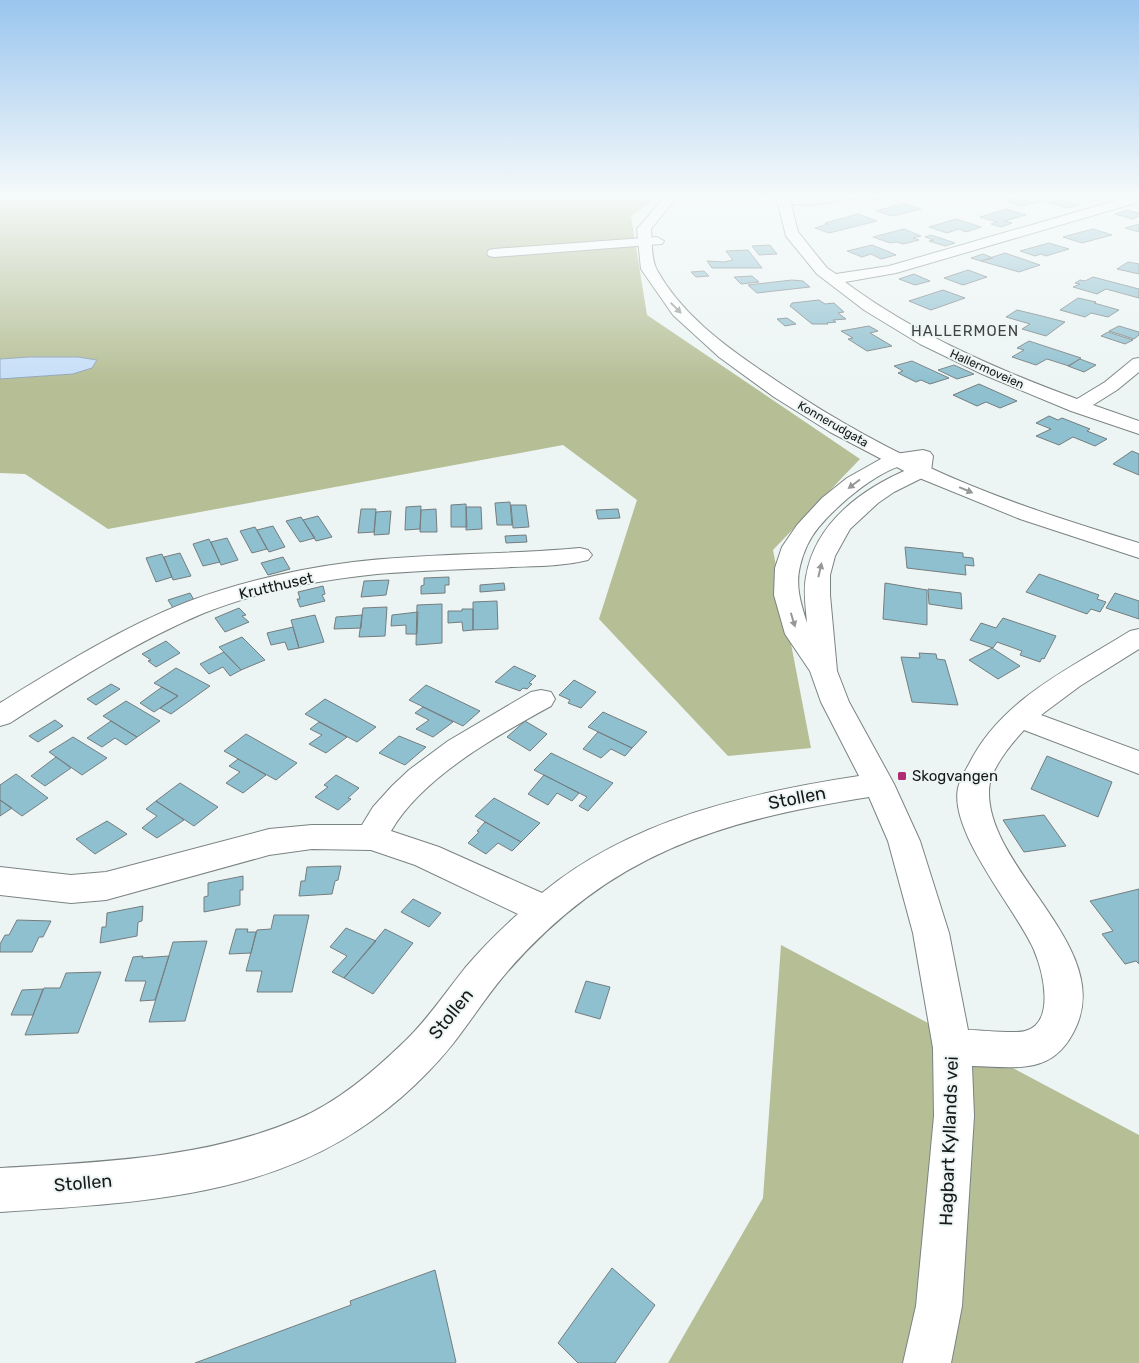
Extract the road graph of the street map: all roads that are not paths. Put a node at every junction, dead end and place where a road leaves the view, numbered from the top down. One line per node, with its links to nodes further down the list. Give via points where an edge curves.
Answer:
1 (647, 258): 9 (street, Konnerudgata, one-way to 9, via 646,265 668,301 714,345 769,386)
2 (658, 258): 10 (street, Konnerudgata, via 674,286 728,337 804,392)
3 (812, 258): 5 (street, Hallermoveien)
4 (934, 258): 5 (street, via 891,270)
5 (833, 279): 7 (street, Hallermoveien, via 871,308 963,360)
6 (1139, 363): 7 (street)
7 (1078, 407): 8 (street, Hallermoveien)
8 (1139, 428)
9 (895, 459): 10 (street, Konnerudgata); 15 (street, Hagbart Kyllands vei, one-way to 15, via 855,483 830,503 808,525 794,547 787,568 786,595 798,634)
10 (922, 464): 11 (street, Konnerudgata); 12 (street, Konnerudgata, one-way to 12, via 1011,509); 15 (street, Hagbart Kyllands vei, one-way to 10, via 817,599 818,576 825,552 835,532 854,511)
11 (1139, 536)
12 (1139, 551)
13 (580, 555): 17 (street, Krutthuset, via 375,567 249,590 176,616 106,651)
14 (1139, 637): 18 (street, via 1057,688)
15 (823, 671): 20 (street, Hagbart Kyllands vei, via 835,702)
16 (541, 699): 21 (street, via 432,767 386,813)
17 (0, 716)
18 (1019, 717): 19 (street); 24 (street, via 992,747 982,764 973,789 976,813 995,856 1052,951 1062,982 1063,1007 1057,1029 1044,1042 1025,1050)
19 (1139, 763)
20 (880, 784): 23 (street, Stollen, via 759,806 672,834 626,854 582,882); 24 (street, Hagbart Kyllands vei, via 904,841 931,933)
21 (371, 838): 22 (street, via 312,837 269,842 106,886 71,889); 23 (street, via 427,856)
22 (0, 881)
23 (546, 911): 25 (street, Stollen, via 492,963 432,1039 392,1078 313,1134 249,1157 181,1174)
24 (952, 1048): 26 (street, Hagbart Kyllands vei, via 954,1116 948,1207 939,1306)
25 (0, 1190)
26 (926, 1363)

